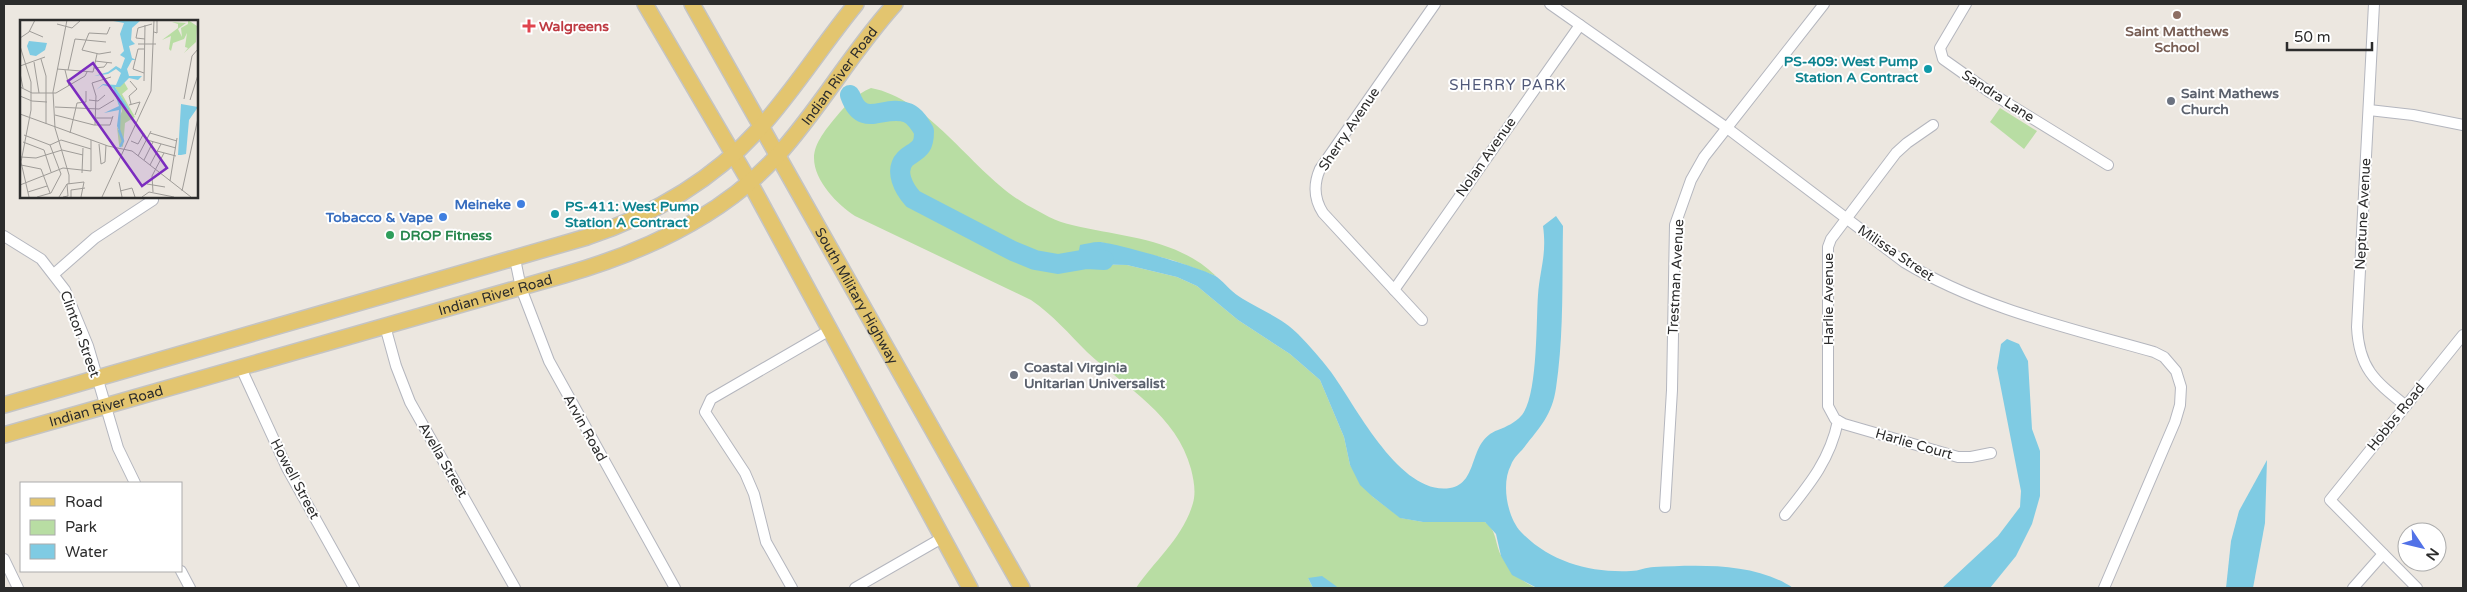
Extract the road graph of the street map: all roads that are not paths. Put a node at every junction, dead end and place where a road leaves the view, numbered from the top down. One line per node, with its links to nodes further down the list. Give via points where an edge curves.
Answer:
1 (645, 4): 16 (main road)
2 (692, 4): 14 (main road, South Military Highway)
3 (856, 4): 14 (main road, Indian River Road)
4 (896, 4): 17 (main road, Indian River Road)
5 (1435, 4): 26 (street, Sherry Avenue, via 1320,169 1315,187 1323,213)
6 (1550, 4): 10 (street, Milissa Street)
7 (1824, 4): 15 (street, Trestman Avenue)
8 (1966, 4): 18 (street, Sandra Lane, via 1940,48 1943,59)
9 (2374, 4): 11 (street, Neptune Avenue)
10 (1580, 25): 15 (street, Milissa Street); 26 (street, Nolan Avenue)
11 (2369, 110): 13 (street); 35 (street, Neptune Avenue, via 2358,348 2368,371)
12 (1933, 125): 21 (street, Harlie Avenue, via 1896,153)
13 (2463, 125)
14 (761, 127): 16 (main road, Indian River Road); 17 (main road, South Military Highway)
15 (1726, 128): 21 (street, Milissa Street); 40 (street, Trestman Avenue, via 1691,180 1675,225 1672,390)
16 (734, 154): 19 (main road); 23 (main road, Indian River Road, via 686,191 654,210 590,237)
17 (778, 155): 19 (main road, Indian River Road); 54 (main road, South Military Highway)
18 (2108, 165)
19 (749, 181): 25 (main road, Indian River Road, via 708,212 644,248 600,265); 29 (main road)
20 (152, 200): 24 (street, via 95,238)
21 (1845, 219): 36 (street, Harlie Avenue, via 1828,247 1828,406); 55 (street, Milissa Street, via 1904,262 1955,289 2059,325 2154,352 2172,364 2182,388 2175,422)
22 (4, 236): 24 (street, Clinton Street, via 41,259)
23 (515, 259): 25 (street, Arvin Road); 32 (main road, Indian River Road)
24 (54, 274): 32 (street, Clinton Street, via 65,290 80,325)
25 (520, 288): 28 (main road, Indian River Road); 50 (street, Arvin Road, via 533,325 566,395)
26 (1394, 290): 27 (street, Sherry Avenue)
27 (1422, 320)
28 (385, 326): 31 (main road, Indian River Road); 49 (street, Avella Street, via 410,402)
29 (830, 330): 42 (main road); 51 (street, via 712,399 705,412 745,473 766,542)
30 (2463, 335): 35 (street, Hobbs Road)
31 (241, 368): 34 (main road, Indian River Road); 48 (street, Howell Street, via 287,468)
32 (97, 378): 33 (main road, Indian River Road); 34 (street, Clinton Street)
33 (4, 405)
34 (104, 406): 37 (main road, Indian River Road); 39 (street, Clinton Street, via 118,448)
35 (2406, 406): 43 (street, Hobbs Road, via 2330,500)
36 (1838, 421): 38 (street, Harlie Court, via 1958,456); 41 (street, via 1835,436 1816,476)
37 (4, 435)
38 (1991, 453)
39 (135, 482)
40 (1665, 507)
41 (1785, 515)
42 (942, 538): 52 (street); 53 (main road)
43 (2383, 554): 56 (street); 57 (street)
44 (4, 560): 46 (street)
45 (182, 572): 47 (street)
46 (18, 588)
47 (190, 588)
48 (354, 588)
49 (515, 588)
50 (675, 588)
51 (792, 588)
52 (855, 588)
53 (970, 588)
54 (1022, 588)
55 (2104, 588)
56 (2353, 588)
57 (2417, 588)

